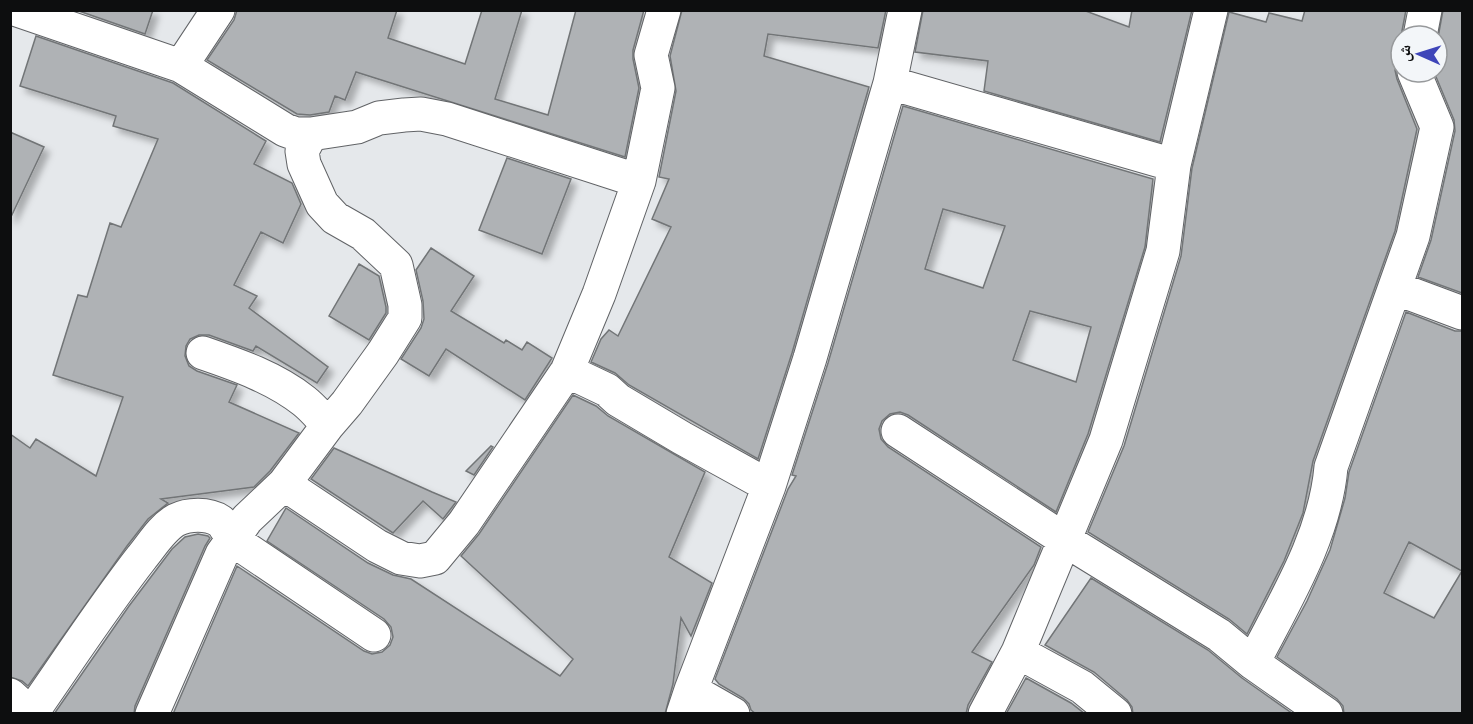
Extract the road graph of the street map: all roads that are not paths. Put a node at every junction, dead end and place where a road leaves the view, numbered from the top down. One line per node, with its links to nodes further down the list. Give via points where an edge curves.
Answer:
1 (15, 10): 6 (street); 7 (street)
2 (218, 10): 7 (street)
3 (664, 10): 13 (street, via 651,55 658,88)
4 (905, 10): 8 (street)
5 (1211, 10): 12 (street)
6 (10, 15)
7 (181, 66): 11 (street, via 285,130)
8 (890, 83): 12 (street); 21 (street)
9 (1421, 84): 10 (street)
10 (1450, 130): 14 (street)
11 (310, 134): 13 (street, via 357,127 379,118 421,114); 18 (street, via 302,151 304,165 322,204 396,264 405,305 405,318 383,353)
12 (1174, 165): 23 (street, via 1163,251 1106,440)
13 (639, 181): 17 (street)
14 (1395, 288): 15 (street); 26 (street, via 1331,467 1319,524)
15 (1462, 313)
16 (203, 352): 18 (street, via 270,380 306,402)
17 (567, 371): 20 (street, via 464,523 435,558 401,558); 21 (street, via 607,390 682,438)
18 (328, 425): 20 (street)
19 (898, 431): 23 (street)
20 (284, 484): 22 (street, via 247,519)
21 (769, 486): 28 (street)
22 (233, 540): 24 (street); 30 (street, via 221,522 211,517 188,516 167,527 125,579); 31 (street, via 212,574)
23 (1065, 540): 25 (street); 26 (street, via 1219,635)
24 (374, 635)
25 (1018, 652): 33 (street); 34 (street, via 1082,687)
26 (1253, 663): 29 (street)
27 (10, 695): 30 (street)
28 (687, 702): 32 (street)
29 (1282, 702): 35 (street)
30 (31, 714)
31 (152, 714)
32 (734, 714)
33 (985, 714)
34 (1115, 714)
35 (1326, 714)

